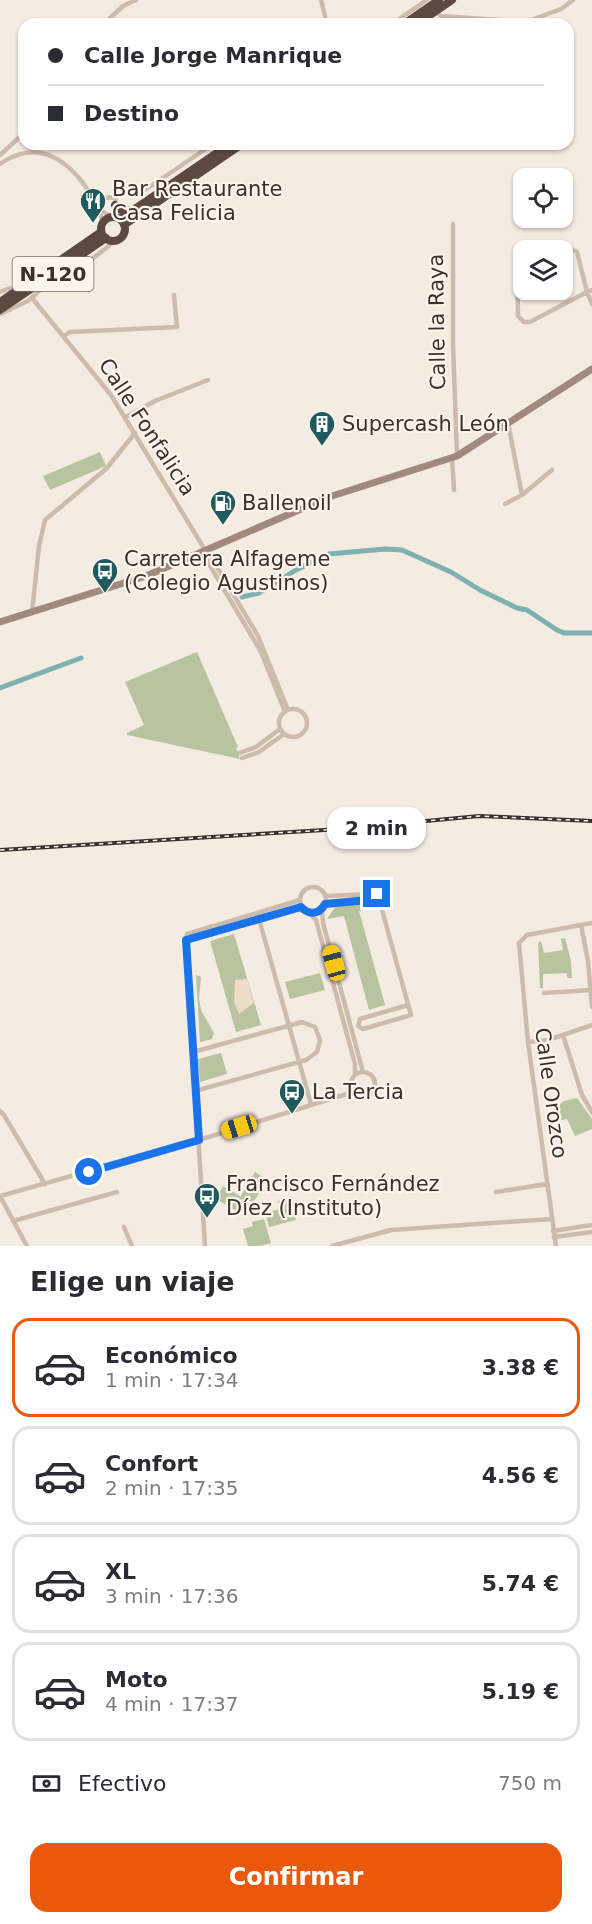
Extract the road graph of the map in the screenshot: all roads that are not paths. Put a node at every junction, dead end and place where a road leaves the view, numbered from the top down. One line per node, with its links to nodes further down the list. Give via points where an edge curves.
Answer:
1 (136, 0): 8 (street)
2 (321, 0): 9 (street)
3 (427, 0): 10 (street)
4 (439, 0): 11 (highway)
5 (452, 0): 7 (highway)
6 (573, 0): 14 (street)
7 (435, 12): 12 (highway); 13 (street)
8 (110, 18)
9 (326, 18)
10 (401, 18)
11 (413, 18)
12 (426, 18)
13 (469, 18)
14 (537, 18)
15 (18, 138): 19 (street)
16 (204, 150): 22 (street, via 145,190 124,193)
17 (221, 150): 24 (highway, N-120)
18 (232, 150): 25 (highway, N-120)
19 (0, 155)
20 (0, 164): 21 (street, via 27,153 53,156 71,169)
21 (90, 195): 22 (street); 23 (street)
22 (115, 201): 24 (highway, via 122,211); 25 (street)
23 (98, 208): 25 (street); 27 (street)
24 (137, 208): 25 (highway, N-120)
25 (117, 219): 27 (highway, N-120); 27 (highway, N-120, via 124,231 122,237)
26 (453, 224): 42 (street, Calle la Raya)
27 (105, 233): 32 (street, via 109,246); 33 (highway, N-120); 35 (highway, N-120)
28 (10, 288): 30 (street)
29 (589, 291): 29 (street, via 524,322 518,316 520,250 568,248 577,252); 34 (street)
30 (0, 292)
31 (174, 295): 36 (street, via 177,327 70,332)
32 (32, 298): 35 (street); 36 (street, Calle Fonfalicia)
33 (0, 302)
34 (592, 304)
35 (0, 312)
36 (64, 336): 39 (street, Calle Fonfalicia)
37 (592, 369): 40 (street)
38 (208, 380): 39 (street)
39 (126, 417): 41 (street, Calle Fonfalicia)
40 (508, 423): 42 (street); 45 (street)
41 (135, 433): 47 (street, Calle Fonfalicia); 48 (street, via 106,469 45,520)
42 (454, 457): 44 (street, Calle la Raya); 47 (street, via 329,497)
43 (552, 470): 45 (street)
44 (454, 490)
45 (522, 495): 46 (street)
46 (505, 504)
47 (204, 551): 48 (street, via 146,576); 50 (street, Calle Fonfalicia, via 261,652)
48 (32, 612): 49 (street)
49 (0, 622)
50 (287, 711): 51 (street, via 281,716); 52 (street, via 300,711 307,726 295,738)
51 (280, 729): 52 (street); 52 (street, via 241,756 259,752)
52 (284, 734)
53 (325, 896): 54 (street, via 377,894); 55 (street, via 321,889 313,887 305,889); 57 (street)
54 (379, 899): 57 (street); 65 (street)
55 (300, 900): 56 (street); 62 (street, via 187,934)
56 (301, 907): 58 (street); 59 (street)
57 (324, 907): 58 (street, via 316,913); 73 (street, via 323,923)
58 (308, 912): 74 (street, via 316,920)
59 (259, 919): 62 (street); 67 (street)
60 (592, 923): 61 (street)
61 (581, 926): 63 (street); 70 (street, Calle Orozco, via 526,935 519,943)
62 (186, 940): 71 (street)
63 (591, 990): 64 (street); 66 (street)
64 (544, 993)
65 (408, 1005): 65 (street, via 360,1019 358,1026 363,1029 411,1015)
66 (592, 1007)
67 (288, 1025): 71 (street); 72 (street); 72 (street, via 308,1023 321,1040 317,1052)
68 (592, 1025): 69 (street)
69 (563, 1035): 70 (street); 79 (street, via 582,1095)
70 (528, 1042): 82 (street, Calle Orozco)
71 (193, 1052): 75 (street)
72 (299, 1062): 75 (street); 77 (street)
73 (363, 1072): 74 (street); 76 (street, via 373,1076 374,1090 366,1096)
74 (355, 1075): 76 (street, via 351,1083)
75 (195, 1091): 80 (street)
76 (353, 1092): 77 (street)
77 (311, 1104): 80 (street)
78 (0, 1111): 81 (street)
79 (592, 1112)
80 (199, 1140): 81 (street); 95 (street)
81 (45, 1184): 85 (street)
82 (547, 1184): 84 (street); 86 (street, Calle Orozco)
83 (117, 1192): 87 (street)
84 (496, 1192)
85 (0, 1196): 87 (street)
86 (552, 1219): 90 (street, Calle Orozco); 96 (street, via 391,1230)
87 (13, 1221): 93 (street)
88 (592, 1225): 90 (street)
89 (123, 1227): 94 (street)
90 (553, 1231): 92 (street, Calle Orozco)
91 (592, 1232): 92 (street)
92 (554, 1237): 97 (street, Calle Orozco)
93 (27, 1246)
94 (132, 1246)
95 (205, 1246)
96 (332, 1246)
97 (556, 1246)

